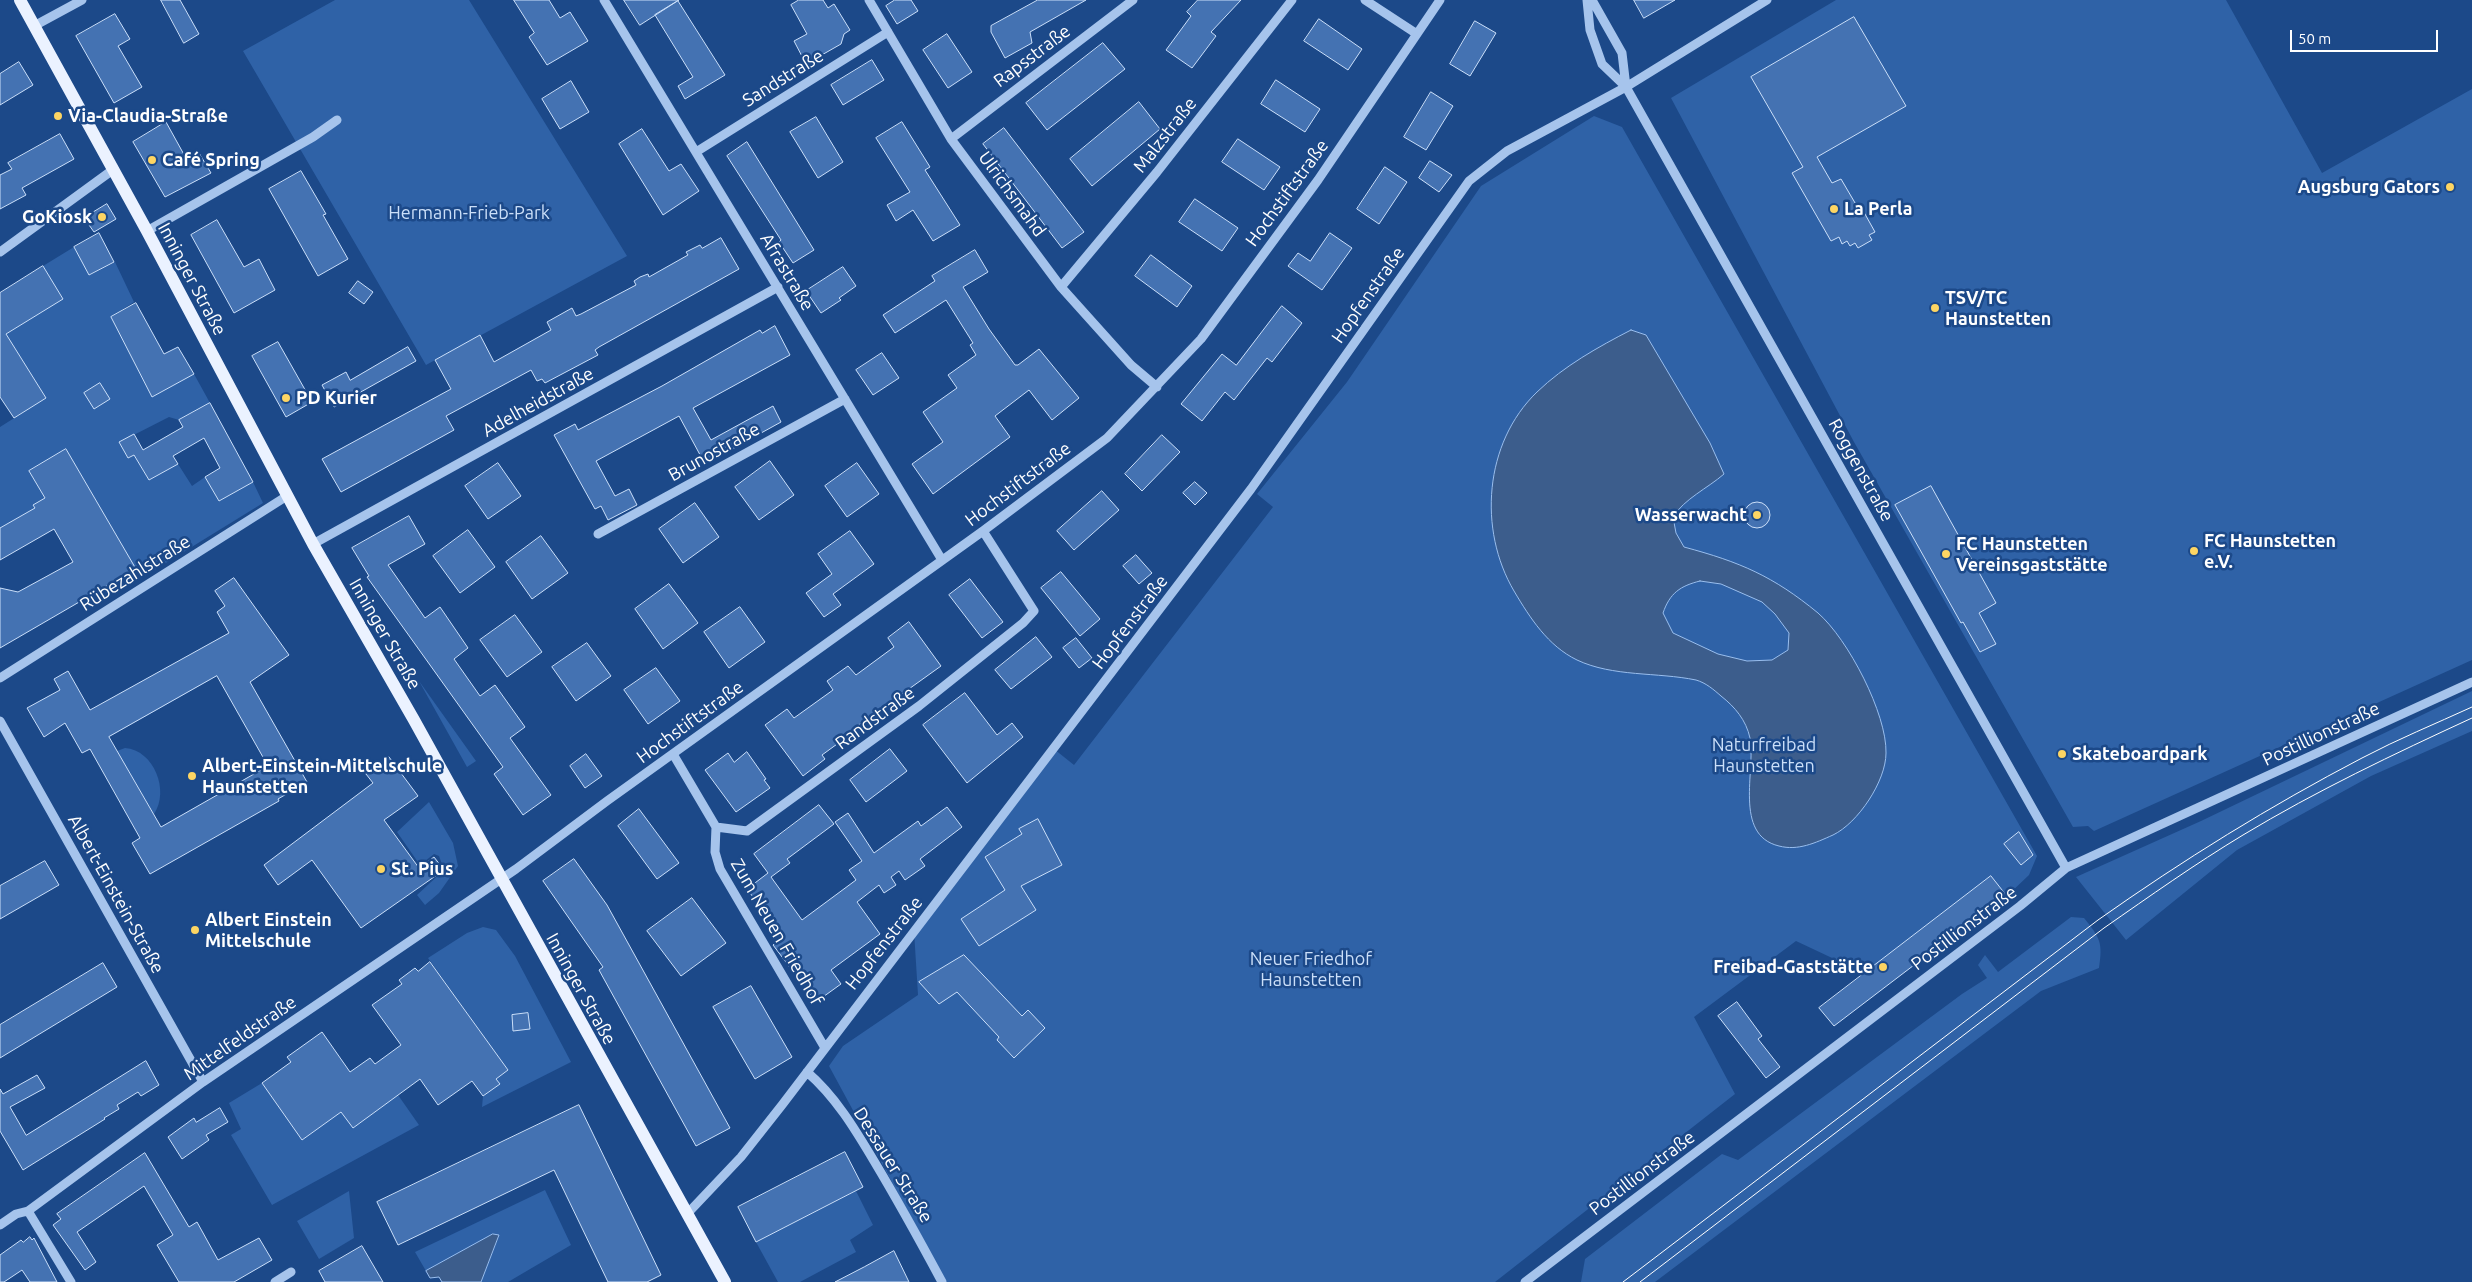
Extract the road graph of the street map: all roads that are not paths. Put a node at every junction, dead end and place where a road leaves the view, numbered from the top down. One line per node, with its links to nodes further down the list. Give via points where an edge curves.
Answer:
1 (20, 0): 12 (main road, Inninger Straße)
2 (82, 0): 12 (street)
3 (604, 0): 18 (street, Afrastraße)
4 (869, 0): 13 (street, Ulrichsmahd)
5 (1133, 0): 17 (street, Rapsstraße)
6 (1292, 0): 23 (street, Malzstraße)
7 (1365, 0): 14 (street)
8 (1440, 0): 14 (street, Hochstiftstraße)
9 (1587, 0): 15 (street, Roggenstraße, via 1590,30 1602,64)
10 (1592, 0): 15 (street, Roggenstraße, via 1622,53)
11 (1767, 0): 15 (street, Hopfenstraße)
12 (34, 26): 19 (main road, Inninger Straße)
13 (888, 32): 17 (street, Ulrichsmahd); 18 (street, Sandstraße)
14 (1418, 34): 24 (street, Hochstiftstraße, via 1318,180 1201,339)
15 (1626, 87): 36 (street, Roggenstraße); 38 (street, Hopfenstraße, via 1507,151 1469,180 1251,489)
16 (337, 120): 20 (street, via 313,137)
17 (951, 139): 23 (street, Ulrichsmahd)
18 (696, 152): 22 (street, Afrastraße)
19 (114, 169): 20 (main road, Inninger Straße); 21 (street)
20 (147, 231): 26 (main road, Inninger Straße)
21 (0, 252)
22 (778, 287): 25 (street, Afrastraße); 29 (street, Adelheidstraße)
23 (1061, 288): 24 (street, Ulrichsmahd, via 1131,365)
24 (1157, 386): 27 (street, Hochstiftstraße, via 1106,438)
25 (845, 399): 28 (street, Brunostraße); 30 (street, Afrastraße)
26 (287, 496): 29 (main road, Inninger Straße); 31 (street, Rübezahlstraße)
27 (983, 531): 30 (street, Hochstiftstraße); 35 (street, Randstraße, via 1034,611 920,706 747,831)
28 (598, 534)
29 (313, 544): 37 (main road, Inninger Straße)
30 (942, 560): 34 (street, Hochstiftstraße)
31 (0, 678)
32 (2472, 682): 36 (street, Postillionstraße)
33 (0, 721): 40 (street, Albert-Einstein-Straße)
34 (673, 754): 35 (street); 37 (street, Hochstiftstraße)
35 (716, 827): 38 (street, Zum Neuen Friedhof, via 715,852 720,869)
36 (2066, 868): 49 (street, Postillionstraße)
37 (501, 880): 40 (street, Mittelfeldstraße); 42 (main road, Inninger Straße)
38 (824, 1048): 39 (street, Hopfenstraße)
39 (807, 1072): 42 (street, Hopfenstraße, via 741,1157); 48 (street, Dessauer Straße, via 822,1086 856,1132 908,1217)
40 (203, 1082): 41 (street, Mittelfeldstraße)
41 (28, 1211): 43 (street, Mittelfeldstraße, via 16,1214); 45 (street)
42 (688, 1214): 47 (main road, Inninger Straße)
43 (0, 1225)
44 (291, 1272): 46 (street)
45 (72, 1282)
46 (275, 1282)
47 (725, 1282)
48 (942, 1282)
49 (1525, 1282)

